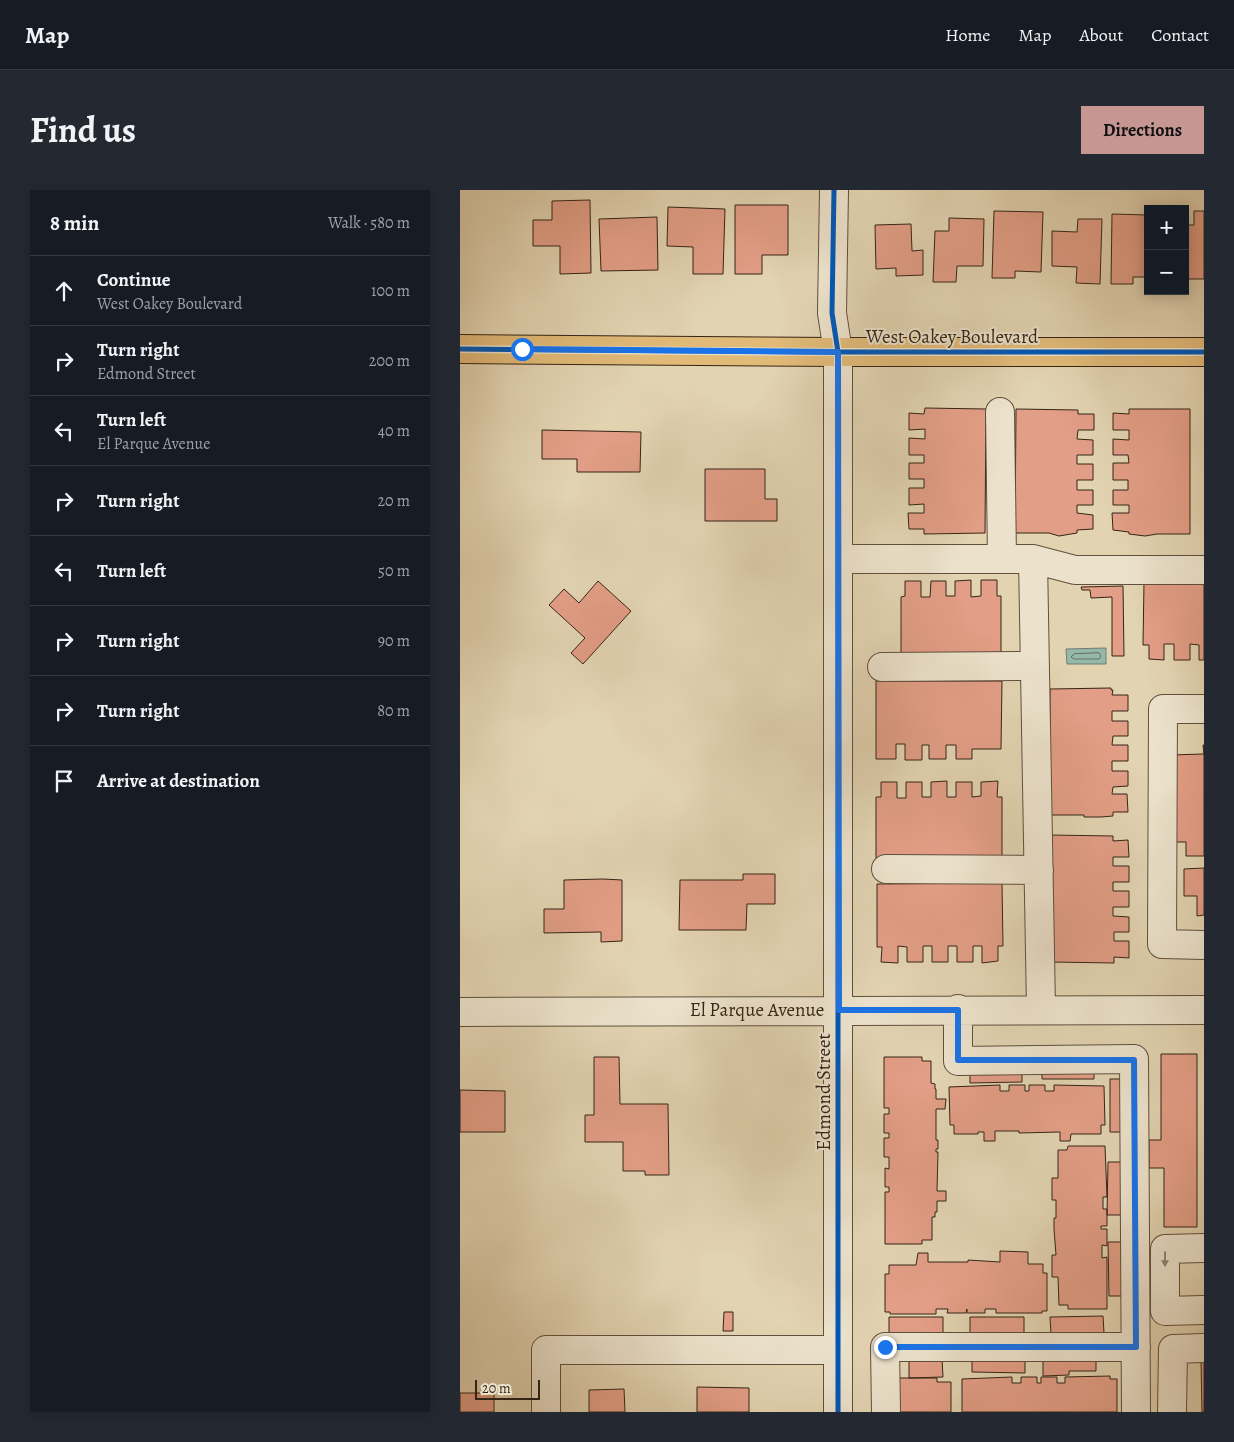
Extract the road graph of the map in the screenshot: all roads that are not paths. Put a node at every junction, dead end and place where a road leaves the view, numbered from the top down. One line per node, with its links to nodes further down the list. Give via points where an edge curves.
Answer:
1 (834, 190): 3 (street, Edmond Street, via 832,313)
2 (460, 349): 3 (main road, West Oakey Boulevard)
3 (838, 352): 4 (main road, West Oakey Boulevard); 6 (street, Edmond Street)
4 (1204, 352)
5 (1000, 412): 7 (street)
6 (838, 559): 7 (street); 16 (street, Edmond Street)
7 (1002, 559): 8 (street)
8 (1033, 559): 9 (street, via 1075,570); 10 (street)
9 (1204, 570)
10 (1035, 666): 11 (street); 14 (street)
11 (882, 667)
12 (1204, 709): 15 (street, via 1163,709 1162,915 1162,944)
13 (886, 869): 14 (street)
14 (1039, 870): 18 (street)
15 (1204, 945)
16 (839, 1010): 17 (street, El Parque Avenue); 20 (street, El Parque Avenue); 25 (street, Edmond Street)
17 (958, 1010): 18 (street, El Parque Avenue); 23 (street, via 958,1060 1134,1060)
18 (1041, 1010): 19 (street, El Parque Avenue)
19 (1204, 1010)
20 (460, 1012)
21 (1204, 1248): 22 (street, one-way to 22, via 1165,1249 1165,1311)
22 (1204, 1310)
23 (1136, 1347): 28 (street, via 885,1347); 29 (street)
24 (1204, 1348): 30 (street, via 1173,1349)
25 (838, 1350): 26 (street, via 546,1350); 27 (street, Edmond Street)
26 (546, 1412)
27 (838, 1412)
28 (886, 1412)
29 (1136, 1412)
30 (1172, 1412)

